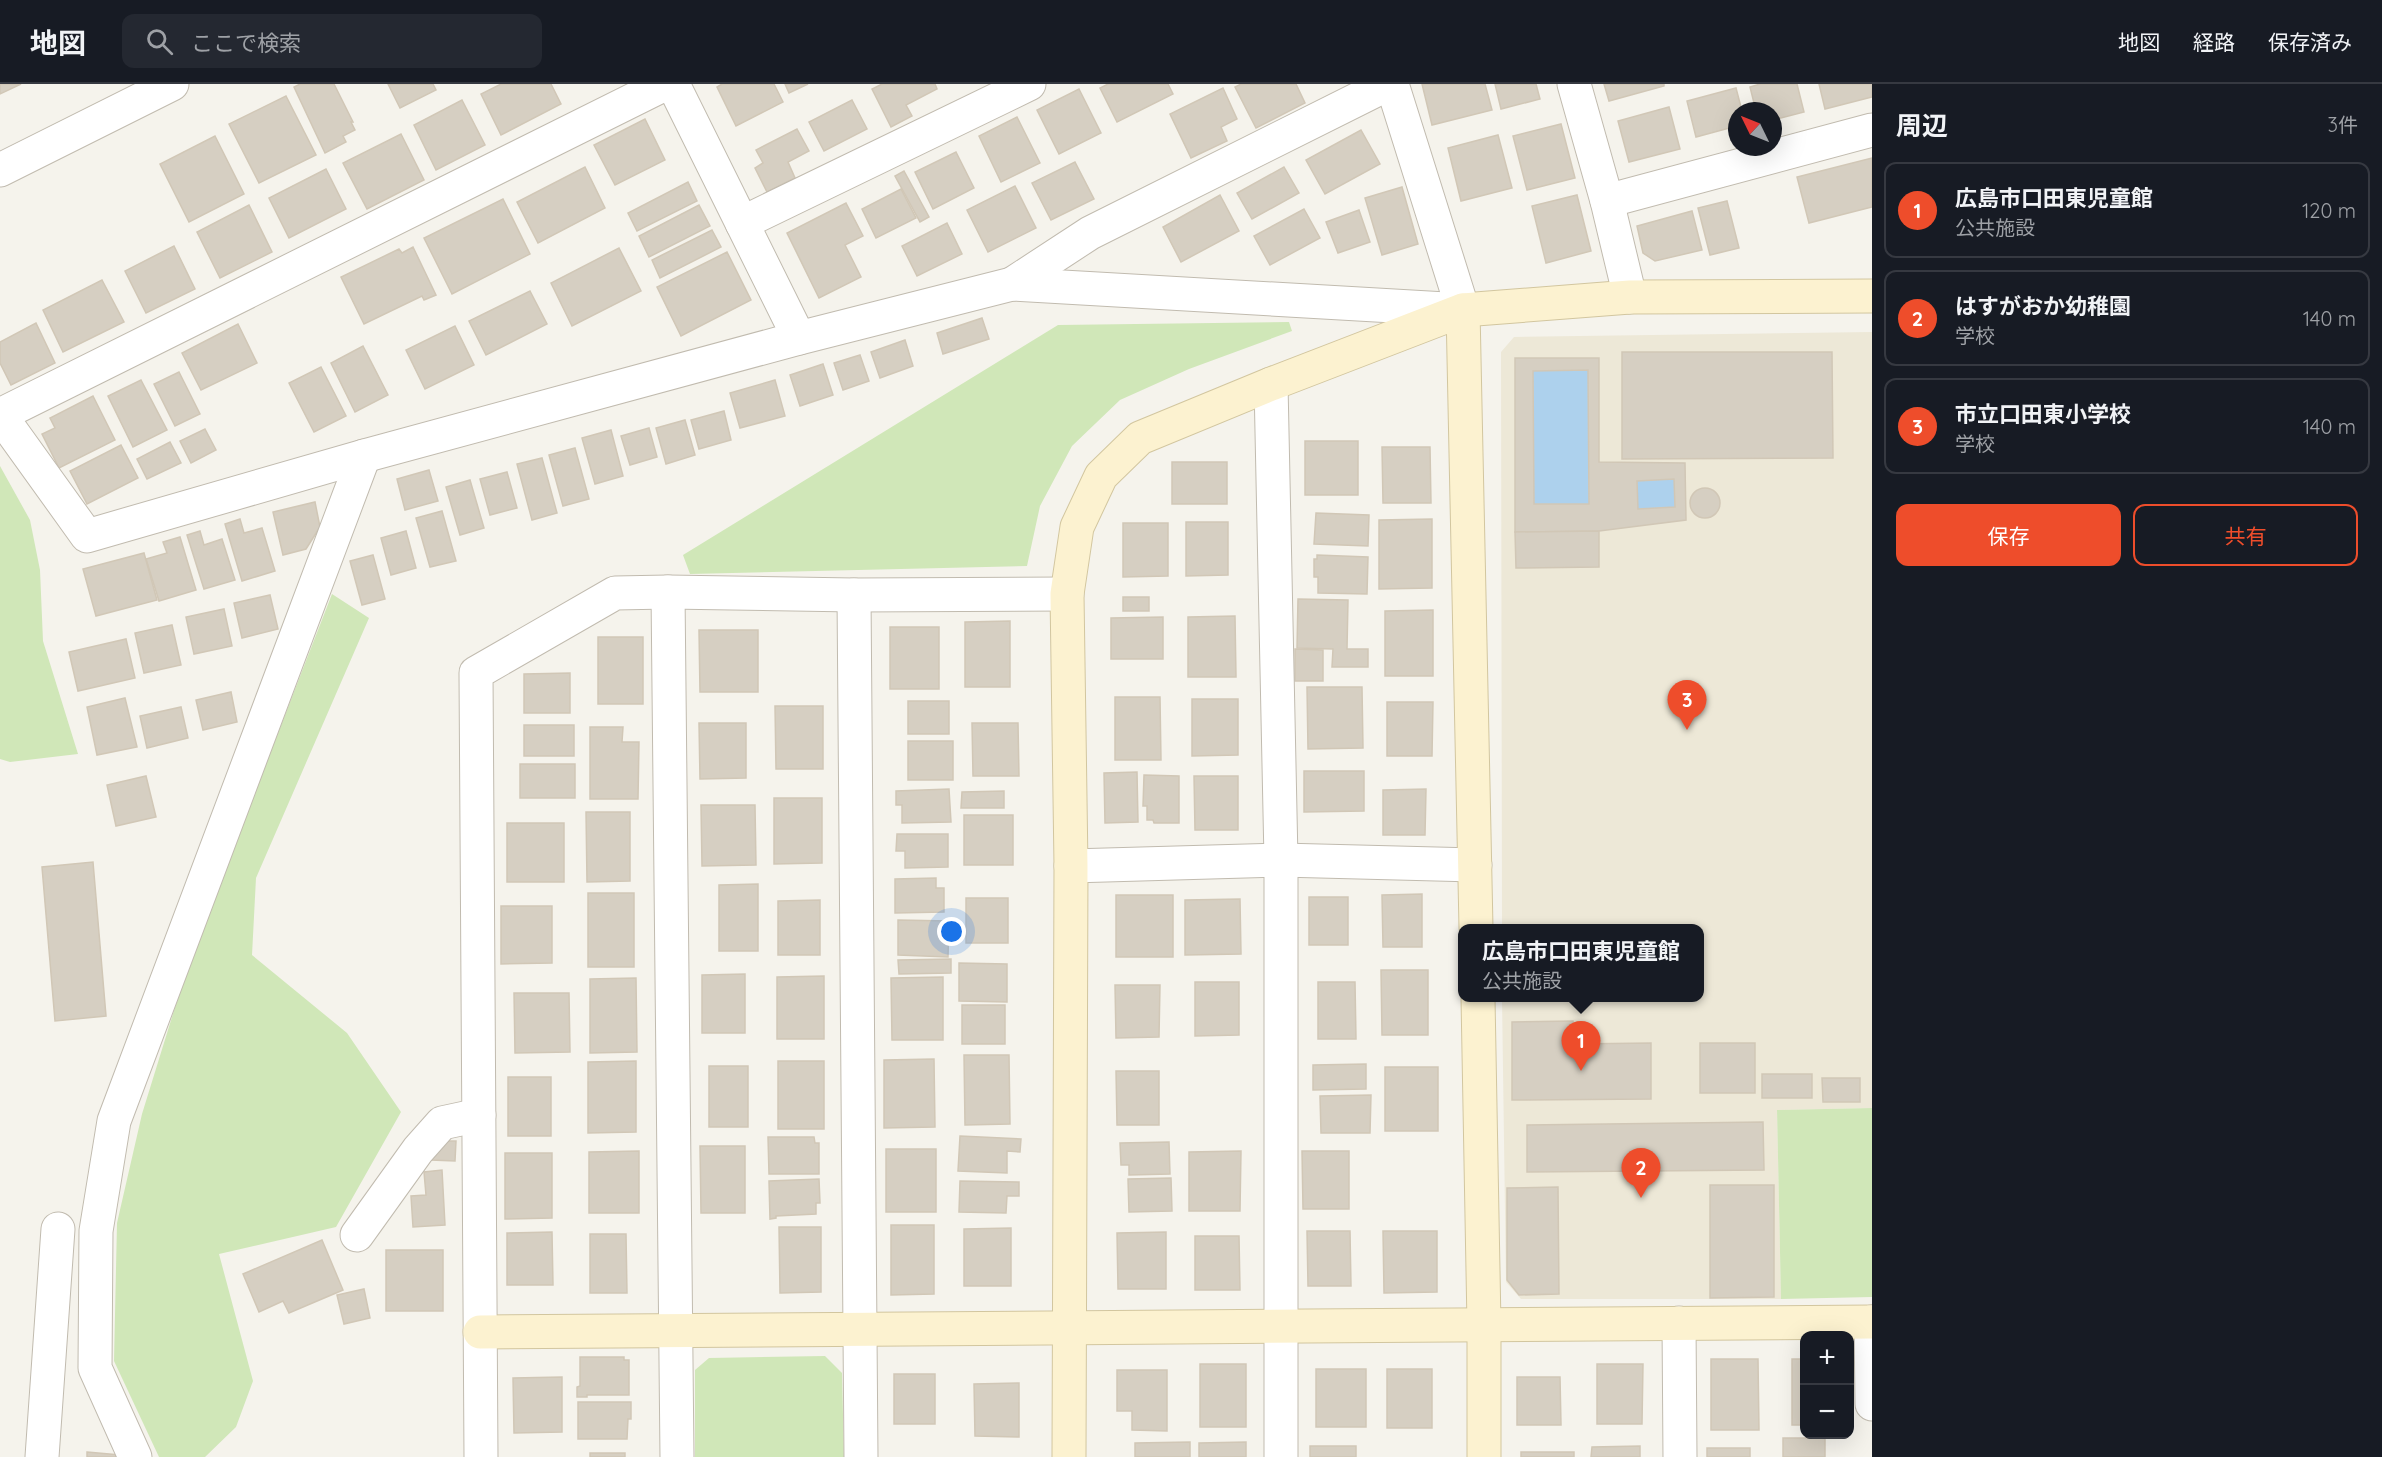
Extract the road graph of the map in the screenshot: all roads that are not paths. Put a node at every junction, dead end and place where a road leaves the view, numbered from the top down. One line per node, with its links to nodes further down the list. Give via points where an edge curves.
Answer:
1 (172, 84): 8 (street)
2 (665, 84): 17 (street)
3 (673, 84): 10 (street)
4 (1029, 84): 10 (street)
5 (1390, 84): 11 (street, via 1090,234); 14 (street)
6 (1574, 84): 9 (street)
7 (1872, 130): 9 (street)
8 (0, 170)
9 (1607, 201): 13 (street)
10 (742, 223): 15 (street)
11 (1012, 284): 14 (street); 15 (street)
12 (1872, 296): 13 (street)
13 (1630, 297): 14 (street)
14 (1463, 310): 16 (street); 23 (street)
15 (799, 338): 18 (street)
16 (1271, 384): 20 (street, via 1140,438 1101,476 1077,527); 22 (street)
17 (0, 415): 18 (street, via 87,536)
18 (364, 456): 40 (street, via 114,1121 96,1231 95,1368)
19 (668, 592): 21 (street); 27 (street, via 615,593 476,673); 36 (street)
20 (1067, 594): 21 (street); 24 (street)
21 (855, 596): 35 (street)
22 (1281, 860): 23 (street); 24 (street); 33 (street)
23 (1475, 865): 25 (street)
24 (1071, 866): 34 (street)
25 (1476, 924)
26 (1478, 1002): 32 (street)
27 (479, 1115): 29 (street, via 442,1123 417,1150); 37 (street)
28 (58, 1229): 39 (street)
29 (357, 1235)
30 (1872, 1322): 31 (street); 38 (street)
31 (1679, 1323): 32 (street); 47 (street)
32 (1484, 1325): 33 (street); 46 (street)
33 (1280, 1326): 34 (street); 45 (street)
34 (1068, 1328): 35 (street); 44 (street)
35 (860, 1329): 36 (street); 43 (street)
36 (676, 1330): 37 (street); 42 (street)
37 (480, 1332): 41 (street)
38 (1872, 1404)
39 (42, 1457)
40 (135, 1457)
41 (482, 1457)
42 (677, 1457)
43 (861, 1457)
44 (1069, 1457)
45 (1281, 1457)
46 (1484, 1457)
47 (1680, 1457)

